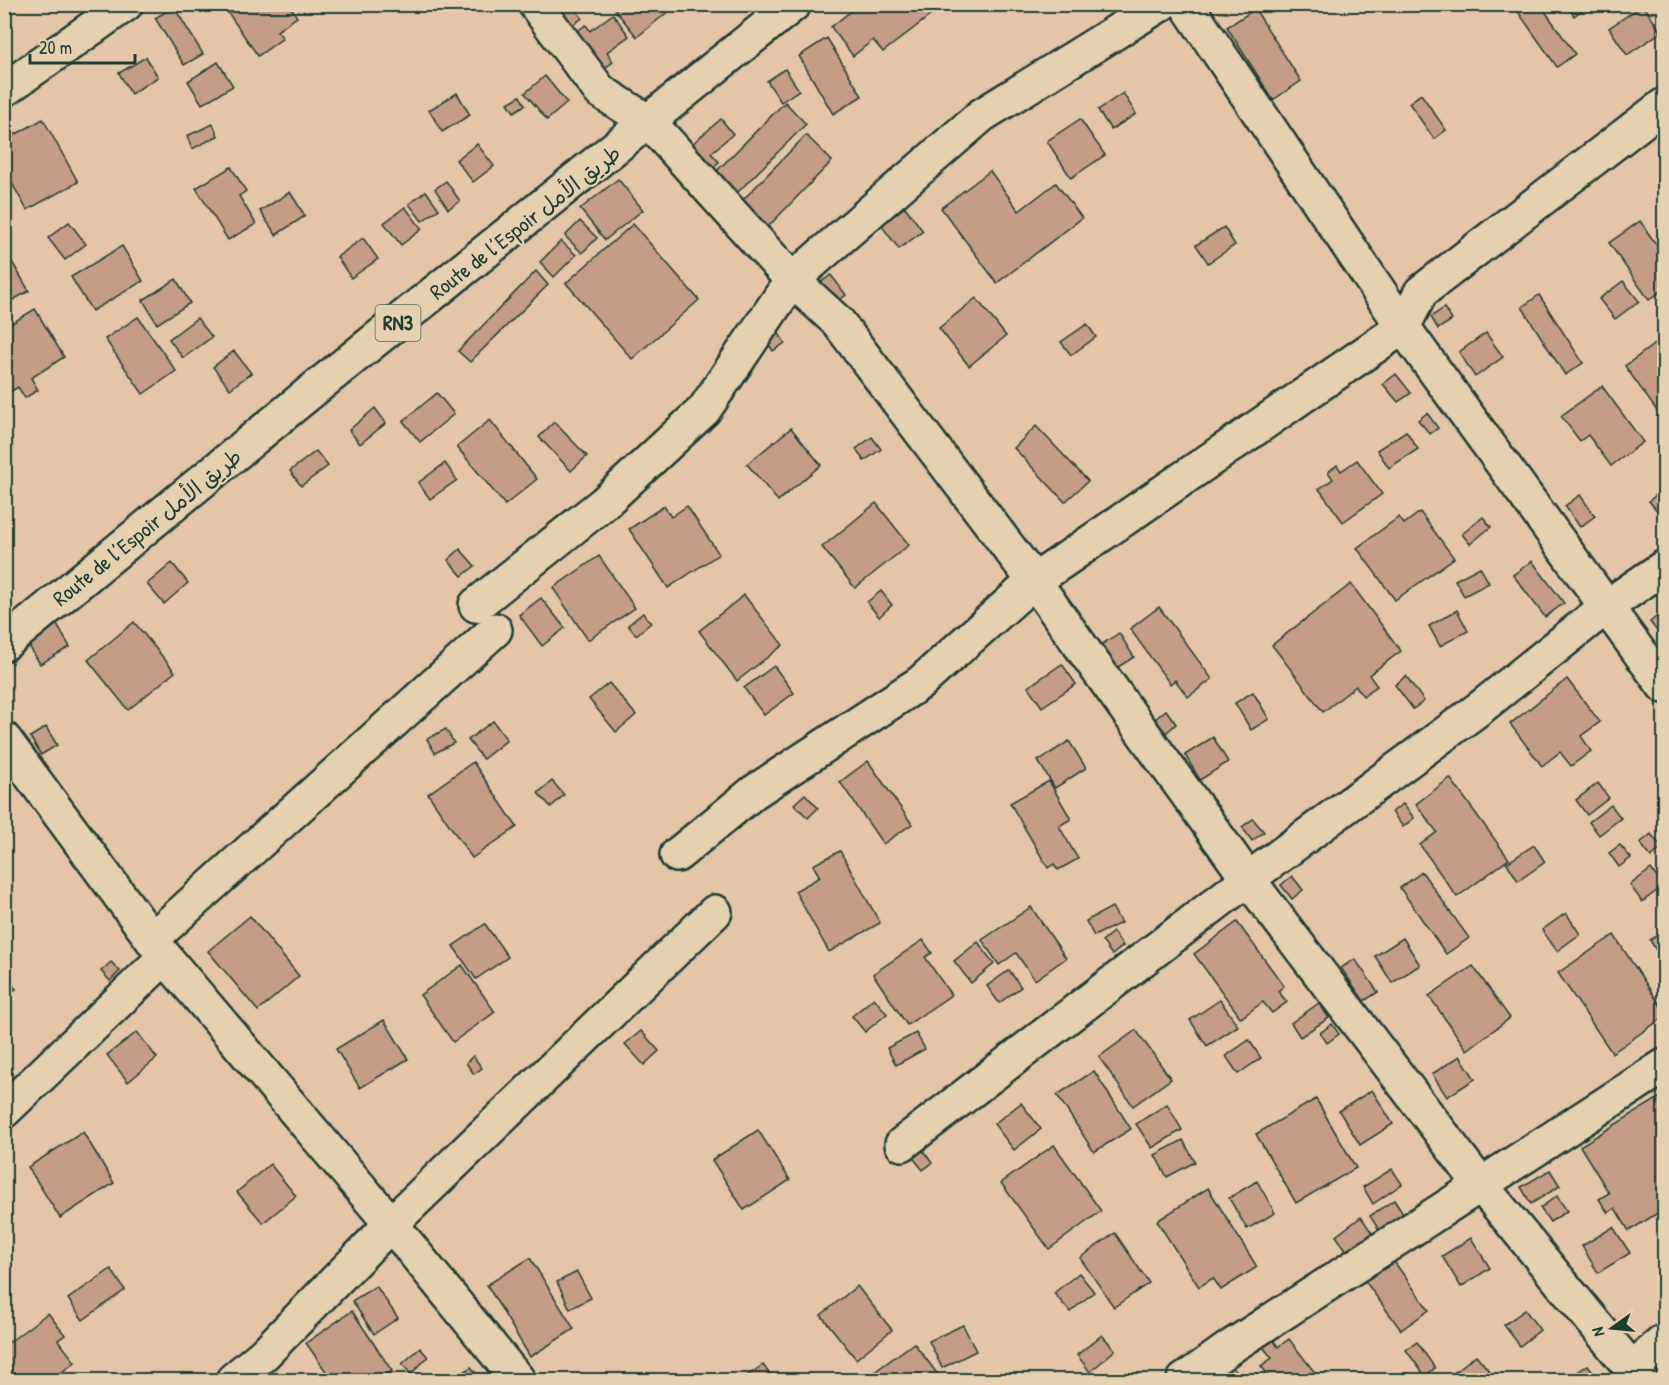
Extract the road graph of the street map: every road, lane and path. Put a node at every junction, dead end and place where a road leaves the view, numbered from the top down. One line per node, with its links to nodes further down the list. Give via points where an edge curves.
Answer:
1 (126, 4): 6 (main road)
2 (535, 4): 8 (main road, via 600,92)
3 (794, 4): 8 (main road, Route de l’Espoir طريق الأمل / RN3)
4 (1161, 4): 9 (main road, via 982,115)
5 (1186, 4): 10 (main road)
6 (4, 90)
7 (1665, 105): 10 (main road, via 1421,292)
8 (650, 123): 9 (main road); 14 (main road, Route de l’Espoir طريق الأمل / RN3, via 313,390)
9 (792, 280): 12 (main road, via 838,322); 20 (main road, via 704,410 486,618)
10 (1402, 327): 12 (main road); 13 (main road)
11 (1665, 567): 13 (main road)
12 (1034, 581): 17 (main road, via 920,683 754,792); 18 (main road)
13 (1606, 607): 15 (main road); 18 (main road, via 1480,708)
14 (4, 644)
15 (1665, 686)
16 (4, 739): 20 (main road)
17 (677, 855)
18 (1248, 879): 23 (main road); 24 (main road)
19 (715, 912): 25 (main road)
20 (158, 948): 22 (main road); 25 (main road)
21 (1665, 1066): 24 (main road)
22 (4, 1111)
23 (902, 1144)
24 (1480, 1184): 27 (main road); 30 (main road)
25 (392, 1224): 28 (main road); 29 (main road)
26 (1665, 1341): 27 (main road)
27 (1636, 1375)
28 (234, 1380)
29 (518, 1380)
30 (1184, 1380)

